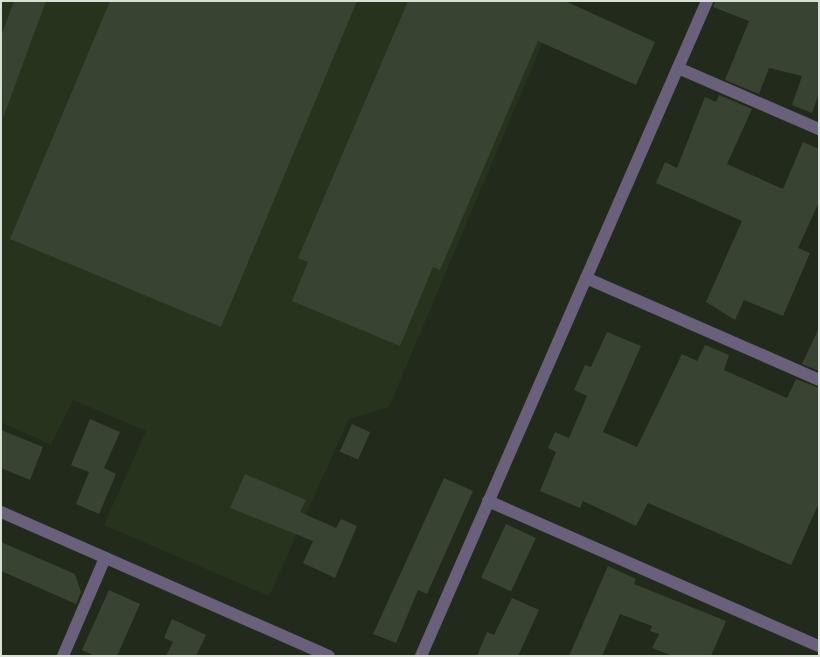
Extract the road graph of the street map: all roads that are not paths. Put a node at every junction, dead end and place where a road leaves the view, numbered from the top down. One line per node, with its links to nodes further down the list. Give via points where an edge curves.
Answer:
1 (707, 1): 2 (street)
2 (678, 68): 3 (street); 4 (street)
3 (819, 129)
4 (586, 278): 5 (street); 6 (street)
5 (819, 380)
6 (488, 501): 9 (street); 12 (street)
7 (1, 512): 8 (street)
8 (105, 558): 10 (street); 11 (street)
9 (819, 646)
10 (63, 656)
11 (328, 656)
12 (421, 656)

